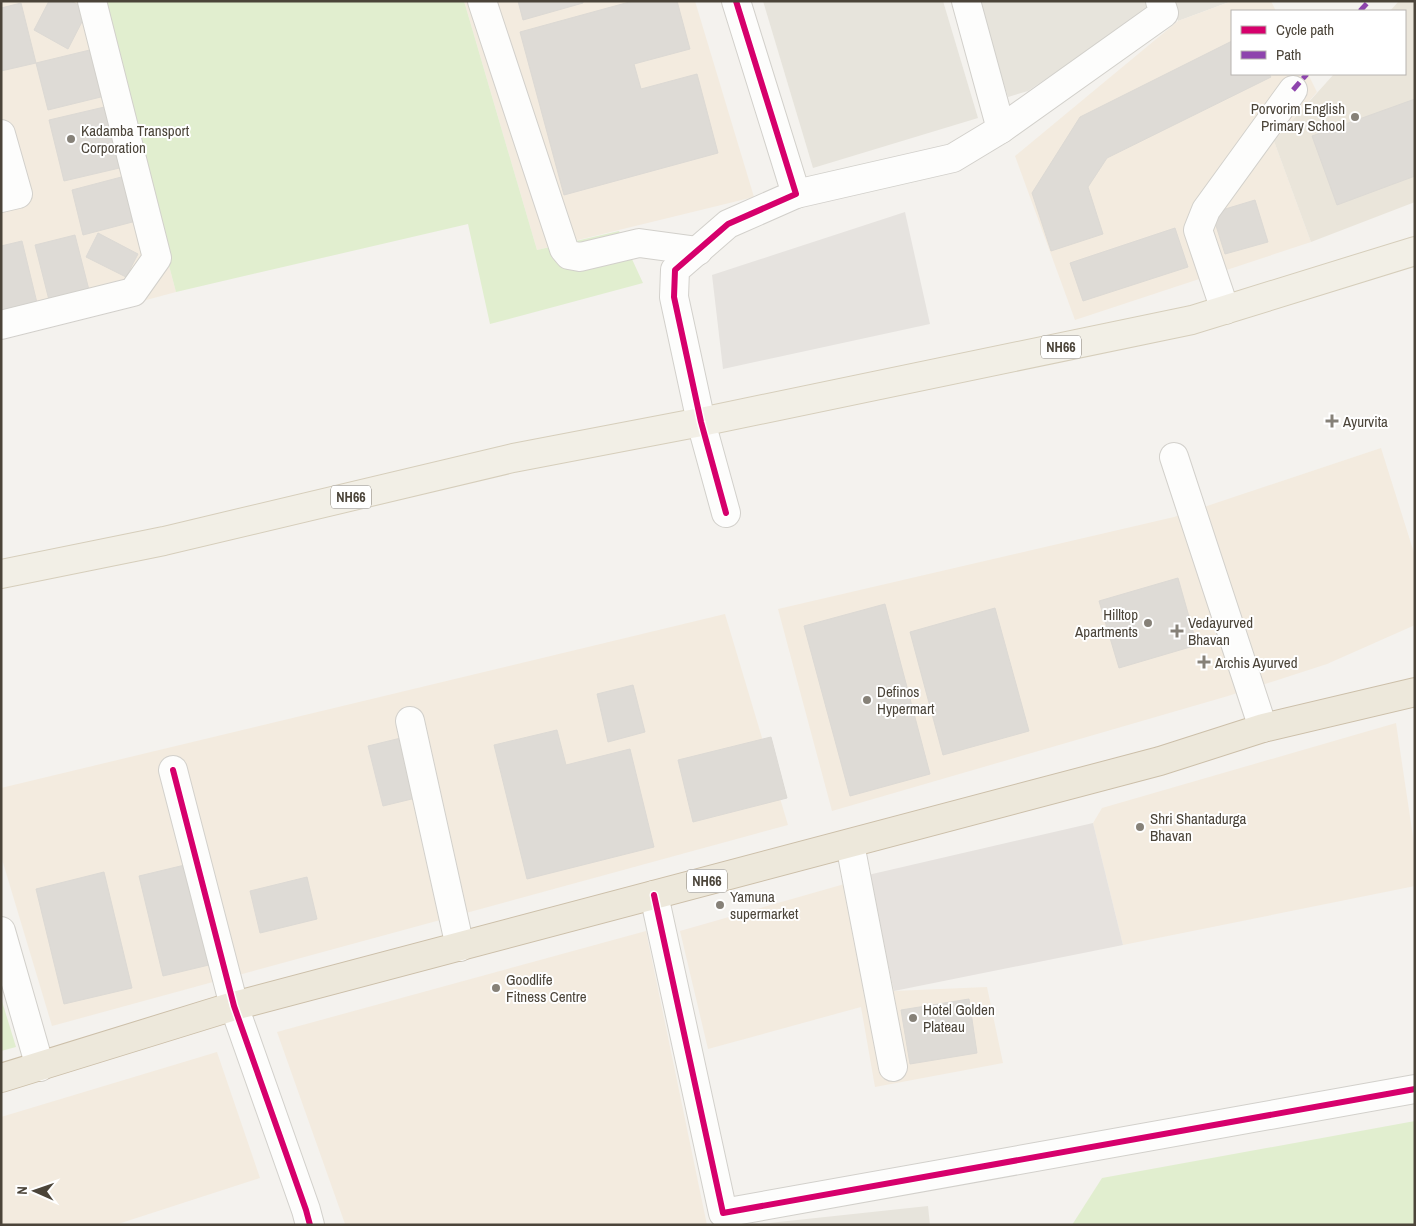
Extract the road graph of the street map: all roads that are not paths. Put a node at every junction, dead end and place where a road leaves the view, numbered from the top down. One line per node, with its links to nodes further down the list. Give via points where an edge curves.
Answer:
1 (92, 1): 14 (street, via 158,258 133,292)
2 (482, 1): 11 (street, via 564,249 569,255 580,257 639,243)
3 (736, 1): 9 (street)
4 (966, 1): 7 (street)
5 (1160, 1): 7 (street, via 1164,13)
6 (1293, 90): 13 (street, via 1206,210 1198,230)
7 (1001, 129): 9 (street, via 953,158)
8 (1, 134): 10 (street, via 18,194)
9 (796, 194): 11 (street, via 728,224)
10 (1, 198)
11 (698, 251): 15 (street, via 675,270 674,297)
12 (1415, 251): 13 (main road, NH66)
13 (1225, 310): 15 (main road, NH66, via 1192,320)
14 (1, 325)
15 (701, 422): 17 (street); 18 (main road, NH66, via 513,458 164,541)
16 (1174, 457): 21 (street)
17 (726, 513)
18 (1, 574)
19 (1415, 692): 21 (highway, NH66)
20 (410, 721): 26 (street)
21 (1263, 728): 23 (highway, NH66, via 1160,761)
22 (173, 770): 27 (street)
23 (850, 844): 24 (highway, NH66); 29 (street)
24 (654, 896): 26 (highway, NH66); 31 (street, via 723,1213)
25 (1, 931): 28 (street)
26 (460, 947): 27 (highway, NH66)
27 (234, 1006): 28 (highway, NH66); 32 (street)
28 (40, 1067): 30 (highway, NH66)
29 (893, 1067)
30 (1, 1078)
31 (1415, 1089)
32 (310, 1225)

